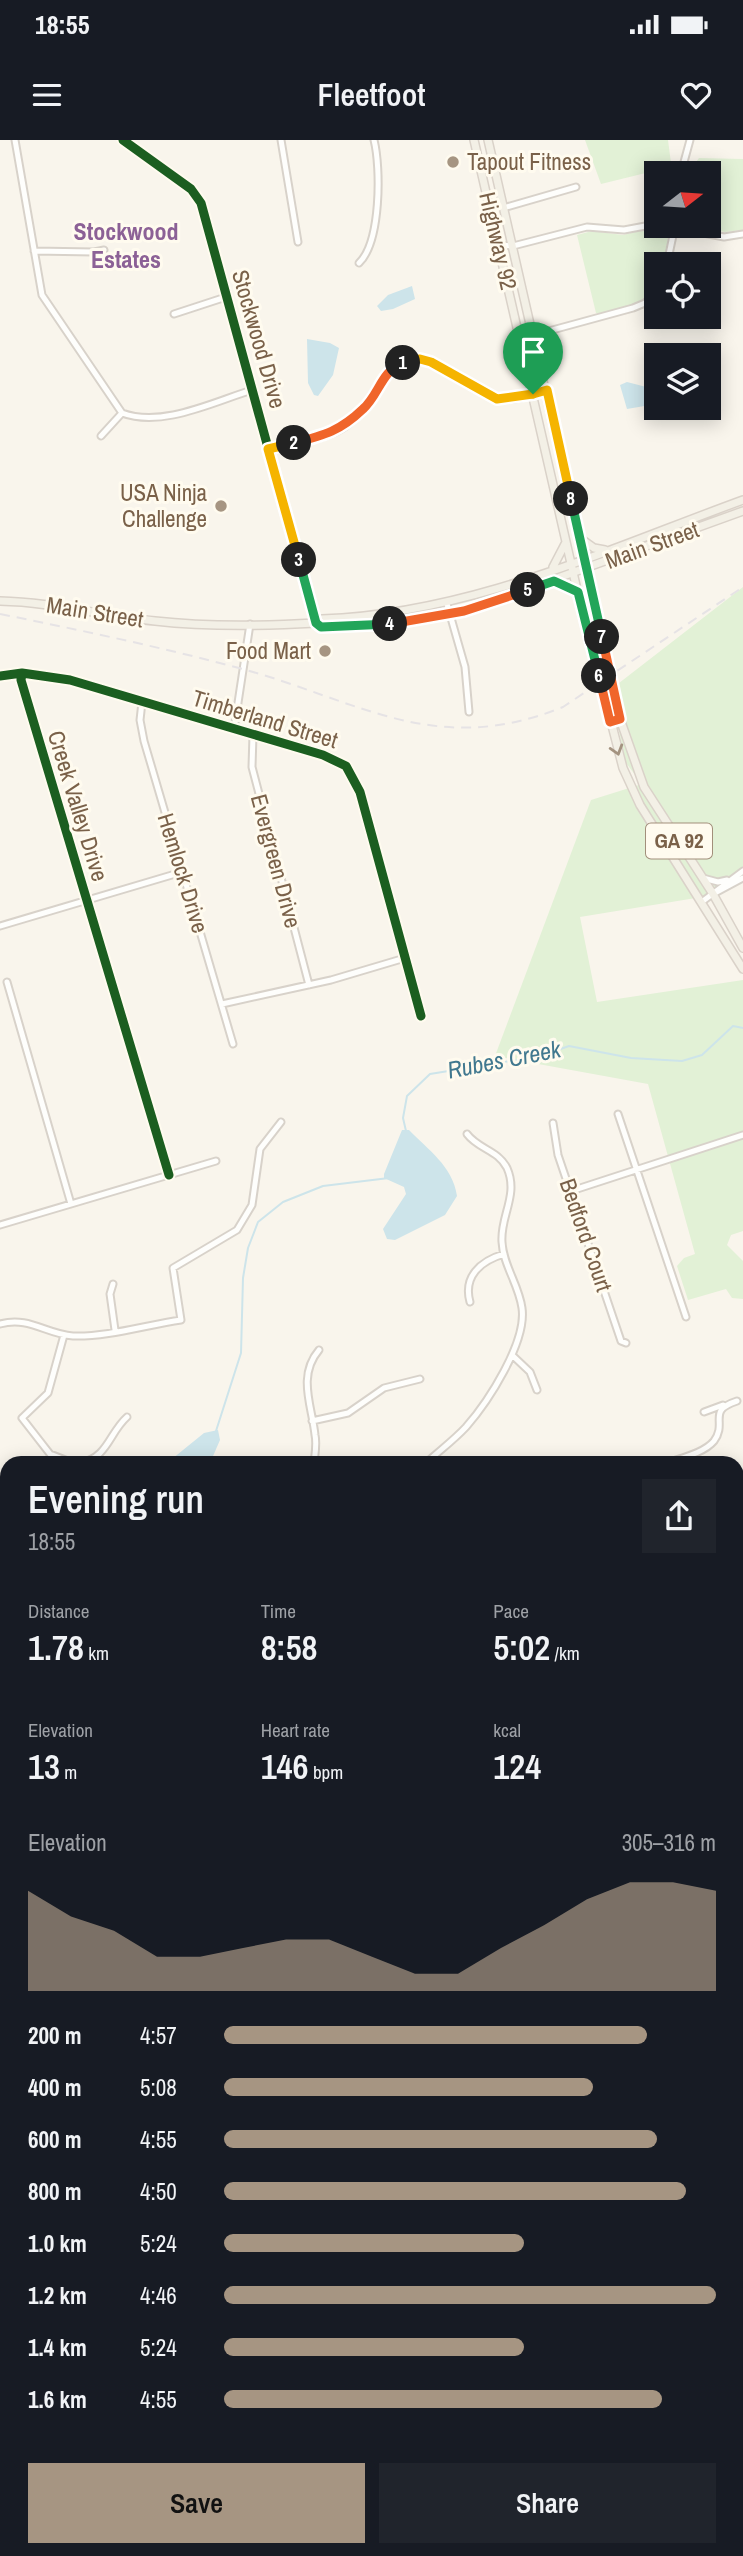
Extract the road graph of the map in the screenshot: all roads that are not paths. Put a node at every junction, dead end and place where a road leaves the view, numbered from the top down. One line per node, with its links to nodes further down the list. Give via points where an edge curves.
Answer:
1 (16, 140): 18 (street)
2 (123, 140): 20 (street, Stockwood Drive, via 191,189 201,203)
3 (281, 140): 14 (street)
4 (374, 140): 19 (street, via 378,194 367,253)
5 (474, 140): 15 (main road, Highway 92 / GA 92)
6 (488, 140): 10 (main road, Highway 92 / GA 92)
7 (690, 140): 8 (street)
8 (684, 161)
9 (576, 187): 10 (street)
10 (503, 208): 16 (main road, Highway 92 / GA 92)
11 (644, 226): 16 (street, via 587,227)
12 (743, 234): 13 (street)
13 (721, 236)
14 (298, 242)
15 (499, 245): 16 (street); 26 (main road, Highway 92 / GA 92)
16 (513, 246): 23 (main road, Highway 92 / GA 92)
17 (104, 250): 18 (street)
18 (34, 251): 27 (street, via 42,295)
19 (359, 263)
20 (226, 296): 22 (street); 24 (street, Stockwood Drive)
21 (644, 304): 23 (street)
22 (174, 314)
23 (534, 335): 25 (main road, Highway 92 / GA 92)
24 (252, 390): 27 (street, via 153,418); 29 (street, Stockwood Drive)
25 (547, 390): 26 (street); 32 (main road, Highway 92 / GA 92)
26 (533, 394): 29 (street, via 497,399 431,362 409,360 391,369 345,427); 33 (main road, Highway 92 / GA 92)
27 (122, 413): 28 (street)
28 (101, 436)
29 (268, 449): 47 (street, Stockwood Drive)
30 (743, 500): 34 (main road, Main Street)
31 (743, 511): 37 (main road, Main Street)
32 (580, 538): 34 (main road); 35 (main road, Highway 92 / GA 92)
33 (566, 540): 36 (main road, Highway 92 / GA 92); 39 (main road)
34 (605, 550): 35 (main road, Main Street)
35 (584, 558): 36 (main road, Main Street); 38 (main road, Highway 92 / GA 92)
36 (571, 563): 39 (main road, Main Street); 40 (main road, Highway 92 / GA 92)
37 (600, 565): 38 (main road, Main Street); 42 (main road)
38 (587, 569): 40 (main road, Main Street); 42 (main road, Highway 92 / GA 92)
39 (550, 570): 45 (main road, Main Street)
40 (574, 574): 41 (main road, Main Street); 43 (main road, Highway 92 / GA 92)
41 (554, 581): 43 (main road); 46 (main road, Main Street)
42 (591, 591): 53 (main road, Highway 92 / GA 92)
43 (578, 592): 54 (main road, Highway 92 / GA 92)
44 (0, 601): 48 (main road, Main Street, via 155,621)
45 (447, 604): 46 (street); 47 (main road, Main Street)
46 (450, 614): 47 (main road, Main Street, via 377,626 321,627); 52 (street, via 465,667)
47 (316, 623): 48 (main road, Main Street)
48 (250, 624): 55 (street)
49 (22, 673): 50 (street, Timberland Street); 51 (street, Timberland Street, via 70,680); 63 (street, Creek Valley Drive)
50 (0, 676)
51 (142, 702): 55 (street, Timberland Street); 58 (street, Hemlock Drive, via 144,741)
52 (469, 712)
53 (620, 719): 54 (main road); 59 (main road, Highway 92 / GA 92, via 644,787)
54 (610, 722): 64 (main road, Highway 92 / GA 92, one-way to 64, via 622,768 640,805)
55 (234, 729): 56 (street, Timberland Street)
56 (253, 736): 67 (street, Timberland Street, via 323,755 351,772); 70 (street, Evergreen Drive, via 252,767)
57 (743, 871): 61 (street)
58 (182, 872): 63 (street); 71 (street, Hemlock Drive)
59 (703, 878): 61 (street); 62 (main road, Highway 92 / GA 92)
60 (743, 878): 62 (street)
61 (730, 879): 62 (street)
62 (713, 894): 64 (street); 66 (main road, Highway 92 / GA 92)
63 (86, 901): 65 (street); 81 (street, Creek Valley Drive)
64 (703, 901): 68 (main road, Highway 92 / GA 92)
65 (0, 926)
66 (743, 948)
67 (405, 958): 70 (street); 72 (street, Timberland Street)
68 (743, 969)
69 (6, 982): 83 (street)
70 (309, 985): 71 (street)
71 (222, 1004): 73 (street, Hemlock Drive)
72 (421, 1016)
73 (233, 1044)
74 (618, 1114): 80 (street)
75 (281, 1122): 90 (street, via 257,1156 252,1205 237,1230 173,1268 181,1320)
76 (553, 1124): 82 (street, Bedford Court)
77 (467, 1134): 85 (street, via 495,1153 510,1176 512,1197 502,1230)
78 (743, 1135): 80 (street)
79 (216, 1161): 81 (street)
80 (635, 1168): 82 (street); 88 (street)
81 (169, 1175): 83 (street)
82 (571, 1191): 92 (street, Bedford Court, via 621,1341)
83 (71, 1204): 84 (street)
84 (0, 1225)
85 (504, 1254): 87 (street, via 487,1260 471,1278 467,1287); 94 (street, via 523,1311 521,1334)
86 (113, 1284): 90 (street)
87 (470, 1302)
88 (686, 1317)
89 (0, 1324): 91 (street, via 25,1321)
90 (115, 1330): 91 (street)
91 (64, 1335): 102 (street, via 48,1393 22,1418)
92 (626, 1343)
93 (319, 1350): 101 (street, via 307,1379)
94 (512, 1355): 96 (street, via 530,1372); 105 (street, via 466,1427)
95 (420, 1379): 101 (street, via 384,1388 348,1413)
96 (537, 1390)
97 (737, 1401): 98 (street)
98 (723, 1405): 99 (street); 106 (street, via 712,1443)
99 (704, 1412)
100 (127, 1417): 103 (street)
101 (312, 1422): 104 (street)
102 (55, 1456)
103 (97, 1456)
104 (315, 1456)
105 (434, 1456)
106 (683, 1456)

